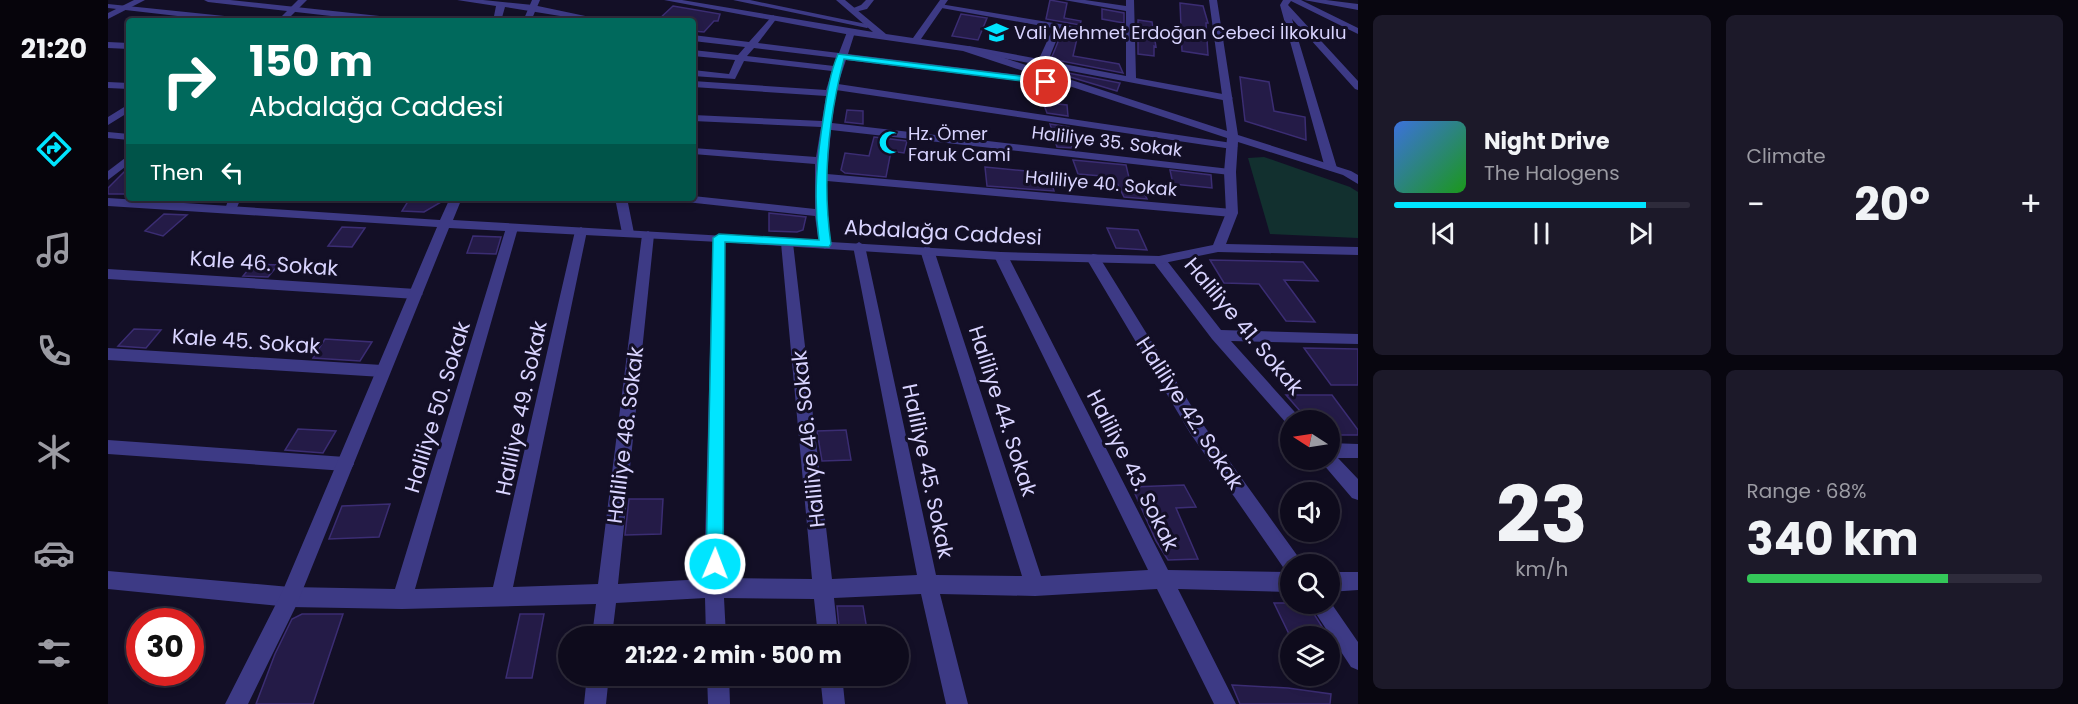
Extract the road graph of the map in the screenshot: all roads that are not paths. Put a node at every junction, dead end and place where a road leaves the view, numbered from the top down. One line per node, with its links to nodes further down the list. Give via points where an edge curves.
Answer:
1 (141, 0): 22 (street)
2 (208, 0): 3 (street)
3 (213, 0): 23 (street)
4 (303, 0): 23 (street)
5 (460, 0): 16 (street)
6 (515, 0): 17 (street)
7 (668, 0): 32 (street)
8 (736, 0): 33 (street)
9 (840, 0): 24 (street)
10 (870, 0): 24 (street, via 864,8)
11 (1069, 0): 19 (street)
12 (1213, 0): 59 (street)
13 (1294, 0): 35 (street)
14 (1308, 0): 21 (street)
15 (1286, 3): 57 (street); 70 (street)
16 (501, 4): 17 (street); 29 (street)
17 (535, 4): 30 (street); 31 (street)
18 (942, 4): 34 (street); 40 (street)
19 (1129, 5): 39 (street)
20 (108, 6): 22 (street)
21 (1358, 7)
22 (125, 8): 25 (street); 26 (street)
23 (292, 9): 27 (street); 28 (street)
24 (854, 11): 33 (street)
25 (108, 16)
26 (217, 18)
27 (284, 18)
28 (372, 18)
29 (498, 18)
30 (528, 18)
31 (593, 18)
32 (773, 18): 36 (street); 41 (street)
33 (867, 25): 37 (street)
34 (1058, 26): 39 (street); 48 (street)
35 (1358, 31)
36 (850, 32): 37 (street); 46 (street)
37 (883, 36): 40 (street)
38 (696, 38): 41 (street)
39 (1131, 38): 51 (street)
40 (915, 41): 44 (street)
41 (751, 44): 46 (street); 47 (street)
42 (108, 45): 43 (street)
43 (126, 46)
44 (965, 48): 48 (street); 54 (street)
45 (696, 53): 47 (street)
46 (841, 56): 49 (street); 54 (street)
47 (741, 58): 49 (street); 52 (street)
48 (1043, 62): 51 (street)
49 (837, 69): 58 (street)
50 (696, 74): 52 (street)
51 (1131, 79): 59 (street)
52 (730, 82): 53 (street); 58 (street)
53 (696, 84)
54 (1069, 84): 66 (street)
55 (108, 85): 56 (street)
56 (126, 86)
57 (1358, 87)
58 (832, 90): 63 (street); 66 (street)
59 (1228, 98): 66 (street)
60 (126, 109): 62 (street)
61 (696, 118): 63 (street, Haliliye 35. Sokak)
62 (108, 122)
63 (828, 126): 69 (street); 71 (street, Haliliye 35. Sokak)
64 (108, 135): 65 (street)
65 (126, 137)
66 (1233, 142): 70 (street); 71 (street)
67 (696, 151): 69 (street)
68 (126, 161): 72 (street)
69 (821, 161): 73 (street)
70 (1331, 168): 74 (street)
71 (1230, 172): 81 (street)
72 (108, 177)
73 (822, 177): 80 (street); 81 (street, Haliliye 40. Sokak)
74 (1358, 180)
75 (696, 200): 80 (street)
76 (455, 201): 82 (street)
77 (622, 201): 85 (street)
78 (108, 202): 79 (street, Abdalağa Caddesi)
79 (233, 203): 82 (street, Abdalağa Caddesi)
80 (821, 213): 89 (street)
81 (1232, 213): 91 (street)
82 (444, 224): 83 (street, Abdalağa Caddesi); 98 (street)
83 (512, 228): 84 (street, Abdalağa Caddesi); 123 (street, Haliliye 50. Sokak)
84 (581, 231): 85 (street, Abdalağa Caddesi); 121 (street, Haliliye 49. Sokak)
85 (628, 233): 86 (street, Abdalağa Caddesi)
86 (648, 235): 87 (street, Abdalağa Caddesi); 120 (street, Haliliye 48. Sokak)
87 (719, 238): 88 (street, Abdalağa Caddesi); 118 (street)
88 (787, 243): 89 (street, Abdalağa Caddesi); 119 (street, Haliliye 46. Sokak)
89 (825, 244): 90 (street, Abdalağa Caddesi)
90 (859, 246): 92 (street, Abdalağa Caddesi); 116 (street, Haliliye 45. Sokak)
91 (1218, 248): 93 (street, Abdalağa Caddesi); 96 (street, Abdalağa Caddesi)
92 (927, 250): 94 (street, Abdalağa Caddesi); 117 (street, Haliliye 44. Sokak)
93 (1358, 251)
94 (1001, 256): 95 (street, Abdalağa Caddesi); 111 (street, Haliliye 43. Sokak)
95 (1093, 258): 96 (street, Abdalağa Caddesi); 110 (street, Haliliye 42. Sokak, via 1196,428)
96 (1159, 260): 99 (street, Haliliye 41. Sokak)
97 (108, 274): 98 (street, Kale 46. Sokak)
98 (416, 294): 102 (street)
99 (1217, 335): 100 (street); 103 (street, Haliliye 41. Sokak)
100 (1358, 339)
101 (108, 354): 102 (street, Kale 45. Sokak)
102 (382, 371): 107 (street)
103 (1285, 410)
104 (108, 447): 107 (street)
105 (1340, 450): 106 (street)
106 (1358, 451)
107 (345, 464): 122 (street)
108 (1339, 470): 109 (street)
109 (1358, 492)
110 (1285, 554)
111 (1163, 579): 114 (street); 117 (street); 137 (street, Haliliye 43. Sokak)
112 (108, 580): 122 (street)
113 (1358, 581): 115 (street)
114 (1280, 582)
115 (1340, 582)
116 (928, 584): 117 (street); 119 (street); 136 (street, Haliliye 45. Sokak)
117 (1035, 586)
118 (714, 588): 119 (street); 120 (street); 126 (street)
119 (824, 589): 127 (street, Haliliye 46. Sokak)
120 (606, 594): 121 (street); 125 (street, Haliliye 48. Sokak)
121 (501, 595): 123 (street)
122 (290, 597): 123 (street); 132 (street)
123 (402, 598)
124 (1327, 614): 128 (street)
125 (603, 626)
126 (716, 626)
127 (827, 626)
128 (1358, 660)
129 (597, 686): 133 (street)
130 (718, 686): 134 (street)
131 (832, 686): 135 (street)
132 (236, 704)
133 (595, 704)
134 (719, 704)
135 (834, 704)
136 (957, 704)
137 (1225, 704)

